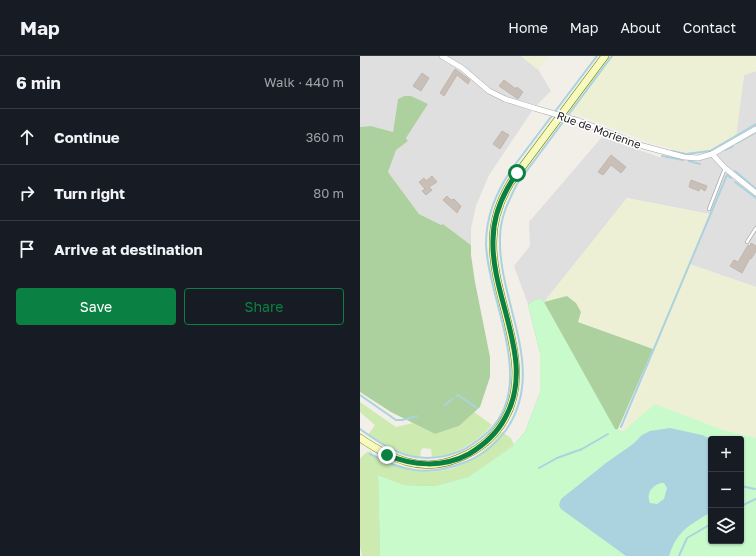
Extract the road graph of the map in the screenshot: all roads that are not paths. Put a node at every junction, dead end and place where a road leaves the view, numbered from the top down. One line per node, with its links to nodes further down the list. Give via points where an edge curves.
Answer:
1 (442, 56): 4 (street, Rue de Morienne, bridge, via 462,68 489,91 505,99 579,121 643,146 684,157 698,158)
2 (605, 56): 10 (main road, via 511,182 496,214 493,233 494,259 516,369 513,398 503,422 487,442 456,459 440,463 416,464 396,459)
3 (756, 129): 4 (street, Rue de Morienne)
4 (712, 154): 5 (street)
5 (725, 168): 6 (street); 7 (lane)
6 (756, 193)
7 (709, 209)
8 (756, 228): 9 (lane)
9 (747, 242)
10 (360, 438)

